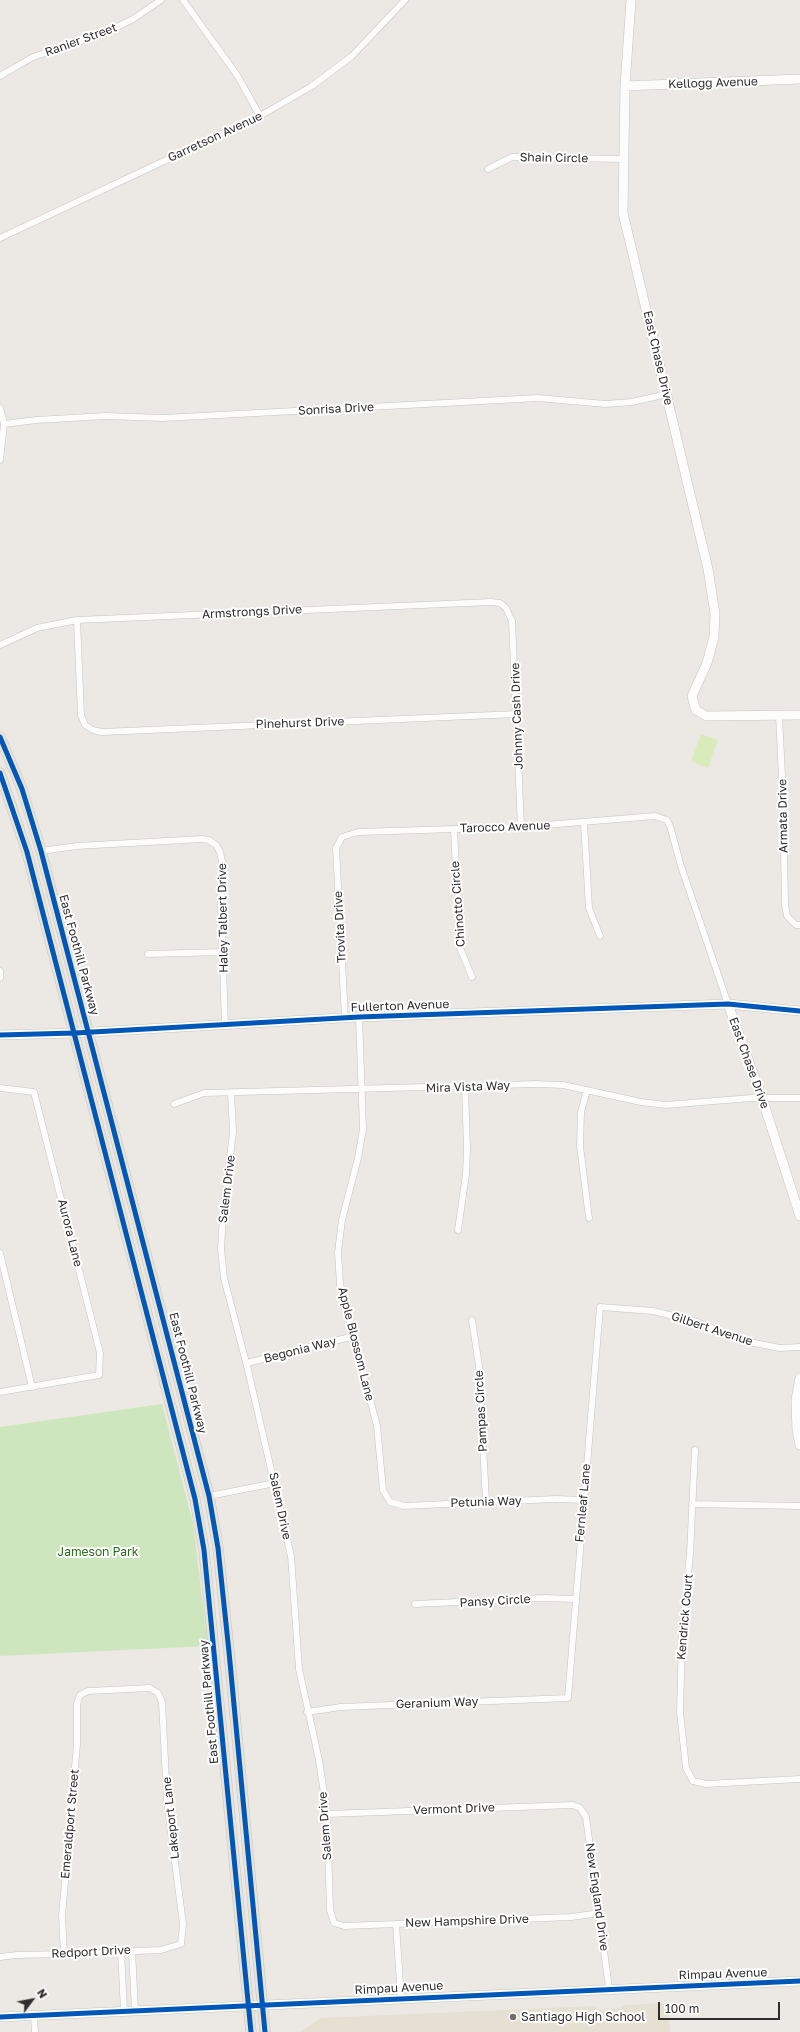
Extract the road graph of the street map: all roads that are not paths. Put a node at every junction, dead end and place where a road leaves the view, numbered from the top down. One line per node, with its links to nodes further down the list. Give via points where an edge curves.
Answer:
1 (161, 0): 5 (street, Ranier Street, via 134,19 105,33 33,58)
2 (183, 0): 8 (street, via 237,75)
3 (405, 0): 8 (street, Garretson Avenue, via 352,56 312,86)
4 (631, 0): 7 (main road, East Chase Drive)
5 (0, 76)
6 (800, 79): 7 (main road, Kellogg Avenue)
7 (625, 86): 9 (main road, East Chase Drive)
8 (260, 116): 11 (street, Garretson Avenue)
9 (623, 159): 10 (street, Shain Circle, via 512,158); 12 (main road, East Chase Drive, via 623,213)
10 (488, 169)
11 (0, 238)
12 (667, 394): 14 (street, Sonrisa Drive, via 632,402 605,404 538,398 163,418 106,416); 21 (main road, East Chase Drive, via 708,569 715,614 714,637 692,696 696,710 706,716)
13 (0, 408): 14 (street)
14 (4, 424): 15 (street)
15 (0, 460)
16 (506, 608): 17 (street, Armstrongs Drive, via 491,602); 19 (street, Johnny Cash Drive, via 512,621)
17 (77, 620): 18 (street, Armstrongs Drive, via 37,628); 19 (street, Pinehurst Drive, via 81,715 85,725 102,732)
18 (0, 645)
19 (517, 714): 26 (street, Johnny Cash Drive)
20 (800, 715): 21 (main road)
21 (779, 716): 30 (street, Armata Drive, via 785,905 787,916 796,925)
22 (0, 737): 29 (main road, East Foothill Parkway, via 22,789)
23 (0, 773): 43 (main road, East Foothill Parkway, via 27,852)
24 (667, 820): 25 (street, Tarocco Avenue, via 655,816); 37 (street, East Chase Drive)
25 (584, 823): 26 (street, Tarocco Avenue); 31 (street, via 589,908)
26 (521, 827): 27 (street, Tarocco Avenue)
27 (454, 829): 28 (street, Tarocco Avenue, via 358,832); 35 (street, Chinotto Circle, via 460,948)
28 (342, 837): 40 (street, Trovita Drive, via 336,848)
29 (41, 851): 32 (street, Haley Talbert Drive, via 93,845 209,840 216,845 222,861); 42 (main road, East Foothill Parkway)
30 (800, 925)
31 (600, 936)
32 (224, 952): 33 (street); 41 (street, Haley Talbert Drive)
33 (148, 954)
34 (0, 971): 36 (street)
35 (472, 977)
36 (0, 978)
37 (728, 1004): 38 (main road, Fullerton Avenue); 39 (main road, Fullerton Avenue); 50 (main road, East Chase Drive)
38 (800, 1012)
39 (359, 1017): 40 (main road, Fullerton Avenue); 47 (street, Apple Blossom Lane)
40 (345, 1018): 41 (main road, Fullerton Avenue)
41 (225, 1025): 42 (main road, Fullerton Avenue)
42 (89, 1032): 43 (main road, Fullerton Avenue); 68 (main road, East Foothill Parkway)
43 (75, 1033): 44 (main road, Fullerton Avenue); 94 (main road, East Foothill Parkway, via 193,1492 204,1550)
44 (0, 1035)
45 (465, 1087): 47 (street, Mira Vista Way); 48 (street, Mira Vista Way, via 563,1084); 55 (street, via 467,1155)
46 (0, 1088): 63 (street, Aurora Lane, via 34,1092 100,1353 99,1375)
47 (361, 1090): 49 (street, Mira Vista Way); 59 (street, Apple Blossom Lane, via 363,1129 342,1220 338,1252 340,1284)
48 (586, 1090): 50 (street, Mira Vista Way, via 641,1102 666,1104); 54 (street, via 581,1112 580,1146)
49 (231, 1092): 52 (street, Mira Vista Way, via 204,1093); 61 (street, Salem Drive, via 233,1132 221,1249 224,1278)
50 (762, 1098): 51 (street, Mira Vista Way); 53 (main road, East Chase Drive)
51 (800, 1098)
52 (174, 1104)
53 (800, 1216)
54 (589, 1218)
55 (458, 1230)
56 (0, 1253): 63 (street)
57 (600, 1307): 60 (street, Gilbert Avenue, via 653,1311 694,1321 744,1341 780,1348); 69 (street, Fernleaf Lane)
58 (472, 1320): 71 (street, Pampas Circle, via 479,1366)
59 (354, 1336): 61 (street, Begonia Way); 70 (street, Apple Blossom Lane, via 377,1426 383,1490)
60 (800, 1347)
61 (247, 1364): 67 (street, Salem Drive)
62 (800, 1378): 65 (main road, via 796,1400)
63 (32, 1387): 64 (street)
64 (0, 1392)
65 (800, 1445)
66 (695, 1450): 72 (street, Kendrick Court)
67 (275, 1483): 68 (street); 78 (street, Salem Drive, via 291,1556 299,1669)
68 (209, 1496): 93 (main road, East Foothill Parkway, via 220,1570)
69 (584, 1500): 71 (street, Petunia Way); 74 (street, Fernleaf Lane)
70 (390, 1502): 71 (street, Petunia Way, via 404,1506)
71 (486, 1502)
72 (692, 1504): 73 (street); 79 (street, Kendrick Court, via 682,1638 680,1712 686,1768 693,1781 706,1784)
73 (800, 1506)
74 (575, 1599): 75 (street, Pansy Circle); 77 (street, Fernleaf Lane)
75 (415, 1604)
76 (80, 1695): 85 (street, Lakeport Lane, via 88,1691 150,1688 158,1693 162,1702 168,1800 183,1924); 88 (street, Emeraldport Street, via 77,1704 77,1744 62,1916)
77 (568, 1698): 78 (street, Geranium Way, via 341,1706)
78 (307, 1712): 81 (street, Salem Drive)
79 (800, 1779)
80 (580, 1808): 81 (street, Vermont Drive, via 573,1804); 82 (street, New England Drive, via 586,1817)
81 (327, 1814): 83 (street, Salem Drive, via 330,1910)
82 (600, 1913): 84 (street, New Hampshire Drive, via 571,1917); 91 (street, New England Drive)
83 (334, 1923): 84 (street, New Hampshire Drive, via 344,1926)
84 (396, 1924): 92 (street)
85 (181, 1944): 87 (street, Redport Drive, via 160,1950)
86 (121, 1951): 87 (street, Redport Drive); 88 (street, Redport Drive); 96 (street)
87 (132, 1951): 95 (street)
88 (64, 1954): 89 (street, Redport Drive)
89 (0, 1957)
90 (800, 1981): 91 (main road, Rimpau Avenue)
91 (609, 1988): 92 (main road, Rimpau Avenue)
92 (401, 1998): 93 (main road, Rimpau Avenue)
93 (262, 2006): 94 (main road, Rimpau Avenue); 101 (main road, East Foothill Parkway)
94 (249, 2007): 95 (main road, Rimpau Avenue); 100 (main road, East Foothill Parkway)
95 (135, 2010): 96 (main road, Rimpau Avenue)
96 (124, 2011): 97 (main road, Rimpau Avenue)
97 (34, 2016): 98 (main road, Rimpau Avenue); 99 (street)
98 (0, 2018)
99 (35, 2032)
100 (251, 2032)
101 (265, 2032)

